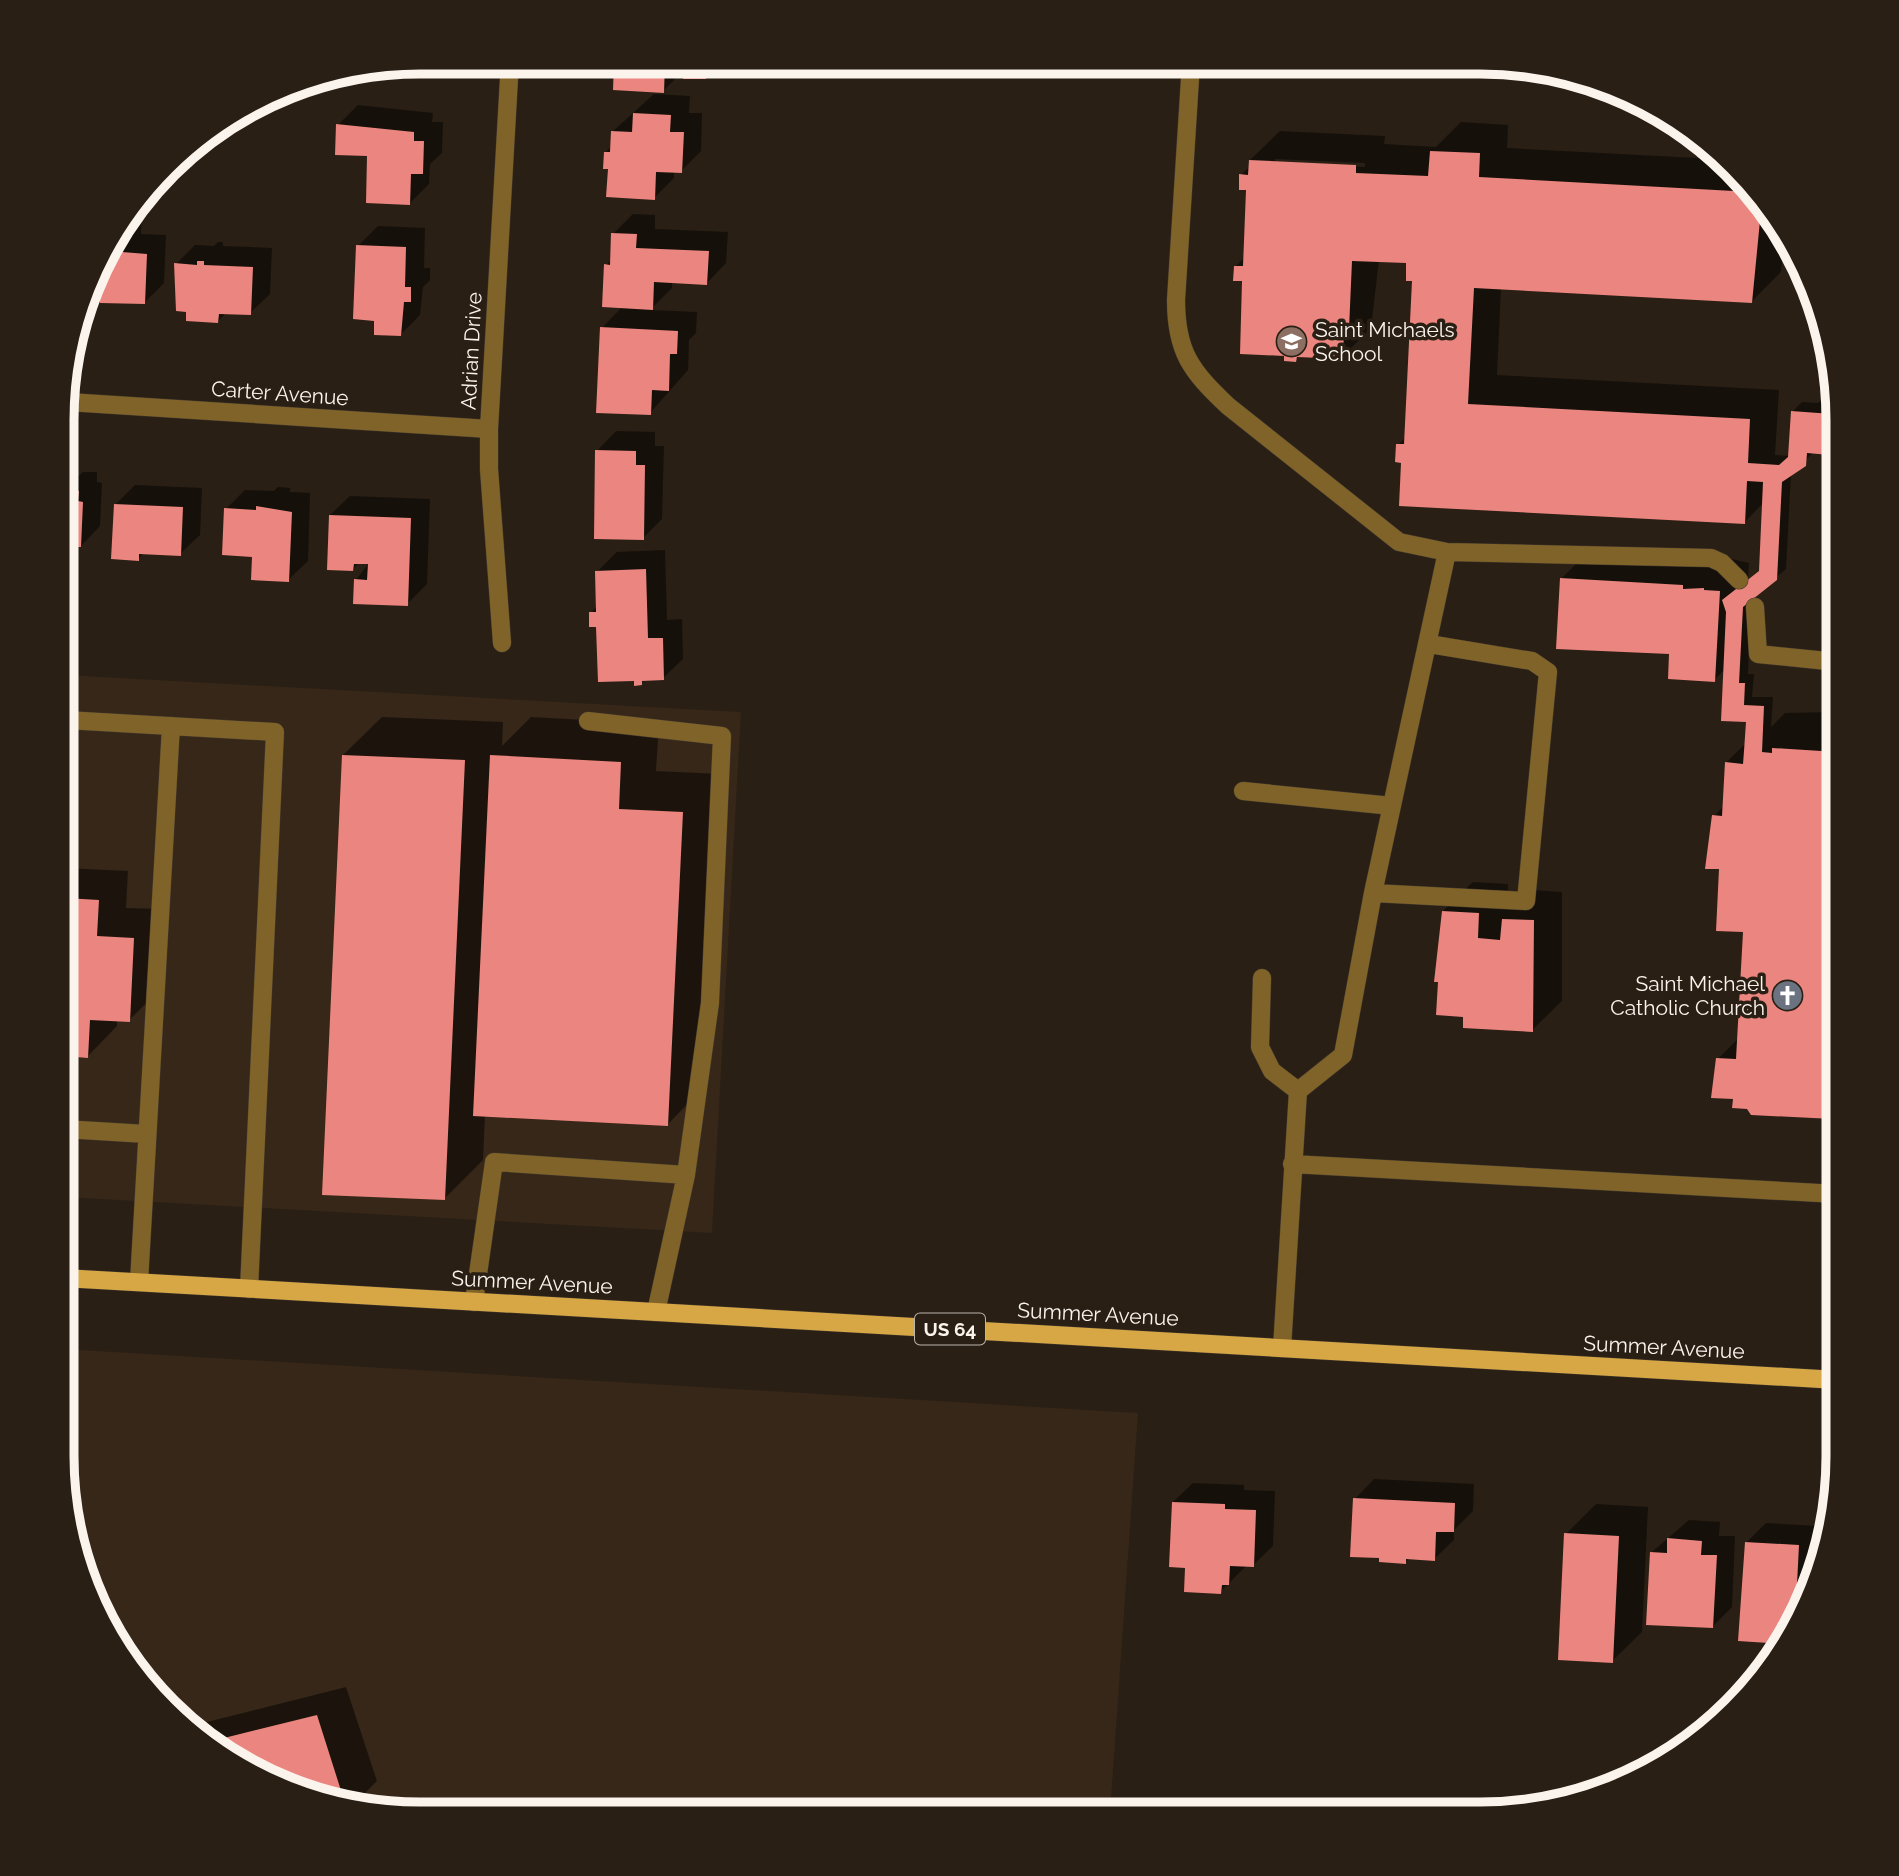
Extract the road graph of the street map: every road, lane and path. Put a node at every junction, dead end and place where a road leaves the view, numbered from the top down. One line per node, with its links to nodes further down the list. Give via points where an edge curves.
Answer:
1 (509, 74): 4 (street, Adrian Drive)
2 (1190, 74): 5 (street, via 1176,300 1176,332 1188,359 1228,406 1399,542)
3 (74, 402): 4 (street, Carter Avenue)
4 (489, 429): 8 (street, Adrian Drive)
5 (1447, 552): 6 (street, via 1711,558); 9 (street)
6 (1740, 580)
7 (1755, 607): 10 (street, via 1758,654)
8 (502, 643)
9 (1429, 644): 15 (street); 16 (street, via 1532,661 1548,672 1526,901)
10 (1826, 661)
11 (74, 720): 13 (street)
12 (588, 721): 22 (street, via 722,736 710,1003)
13 (171, 726): 20 (street); 26 (street, via 275,732)
14 (1243, 791): 15 (street)
15 (1392, 806): 16 (street)
16 (1373, 893): 18 (street, via 1343,1055)
17 (1262, 978): 18 (street, via 1260,1047 1272,1071)
18 (1298, 1091): 21 (street)
19 (74, 1129): 20 (street)
20 (146, 1133): 25 (street)
21 (1292, 1164): 23 (street); 29 (street)
22 (686, 1175): 27 (street, via 494,1162); 28 (street)
23 (1826, 1193)
24 (74, 1279): 25 (main road, Summer Avenue / US 64)
25 (139, 1282): 26 (main road, Summer Avenue / US 64)
26 (249, 1289): 27 (main road, Summer Avenue / US 64)
27 (474, 1302): 28 (main road, Summer Avenue / US 64)
28 (656, 1312): 29 (main road, Summer Avenue / US 64)
29 (1282, 1348): 30 (main road, Summer Avenue / US 64)
30 (1826, 1379)

